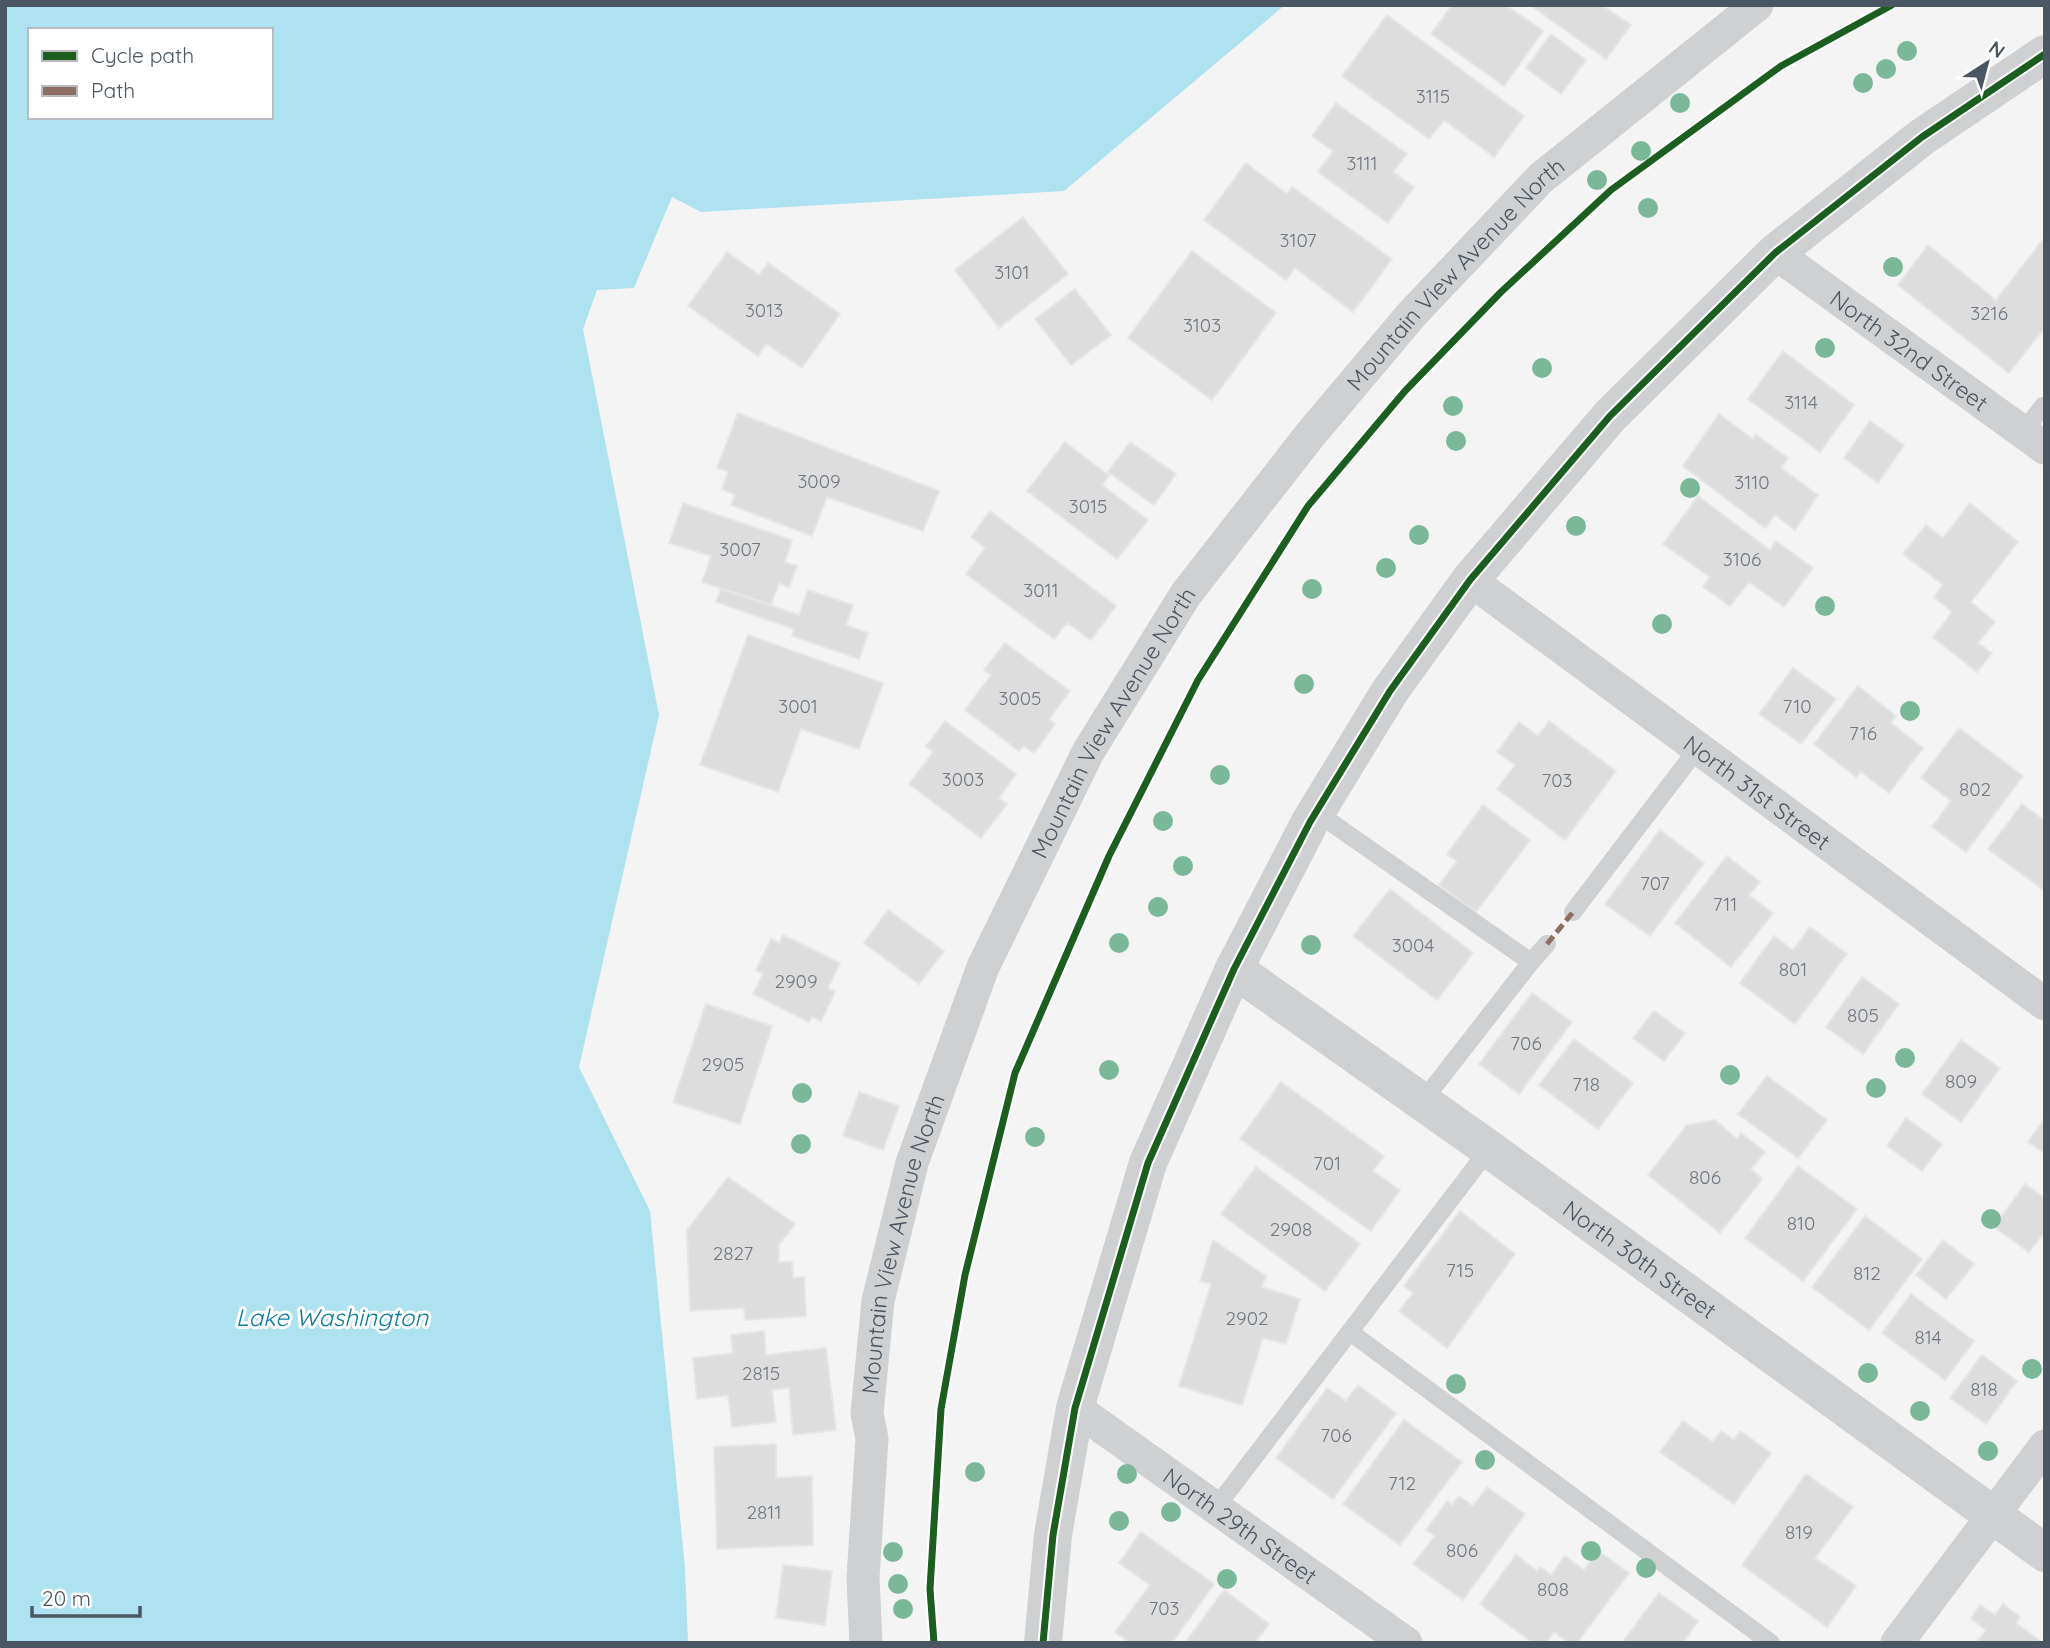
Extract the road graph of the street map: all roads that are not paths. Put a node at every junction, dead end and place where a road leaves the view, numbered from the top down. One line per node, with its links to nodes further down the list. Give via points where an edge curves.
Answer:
1 (1757, 5): 22 (street, Mountain View Avenue North, via 1541,178 1412,314 1186,594 1088,752 984,967 912,1163 893,1238 878,1301 867,1413 872,1439 863,1578)
2 (2045, 54): 3 (street, via 1922,137)
3 (1775, 253): 5 (street, North 32nd Street); 6 (street, via 1610,416)
4 (2043, 406): 5 (lane)
5 (2034, 440)
6 (1470, 580): 7 (street, North 31st Street); 8 (street, via 1390,691)
7 (1698, 748): 9 (lane); 13 (street, North 31st Street)
8 (1316, 812): 11 (lane); 12 (street)
9 (1573, 912)
10 (1547, 944): 11 (lane)
11 (1531, 962): 14 (lane)
12 (1234, 969): 14 (street, North 30th Street); 17 (street, via 1148,1163)
13 (2045, 1004)
14 (1422, 1102): 15 (street, North 30th Street)
15 (1489, 1149): 16 (lane); 20 (street, North 30th Street)
16 (1350, 1332): 19 (lane); 25 (lane)
17 (1075, 1408): 19 (street, North 29th Street); 23 (street, via 1053,1535)
18 (2045, 1446): 20 (street)
19 (1217, 1506): 24 (street, North 29th Street)
20 (1993, 1515): 21 (street, North 30th Street); 26 (street)
21 (2045, 1553)
22 (866, 1643)
23 (1043, 1643)
24 (1406, 1643)
25 (1771, 1643)
26 (1897, 1643)

